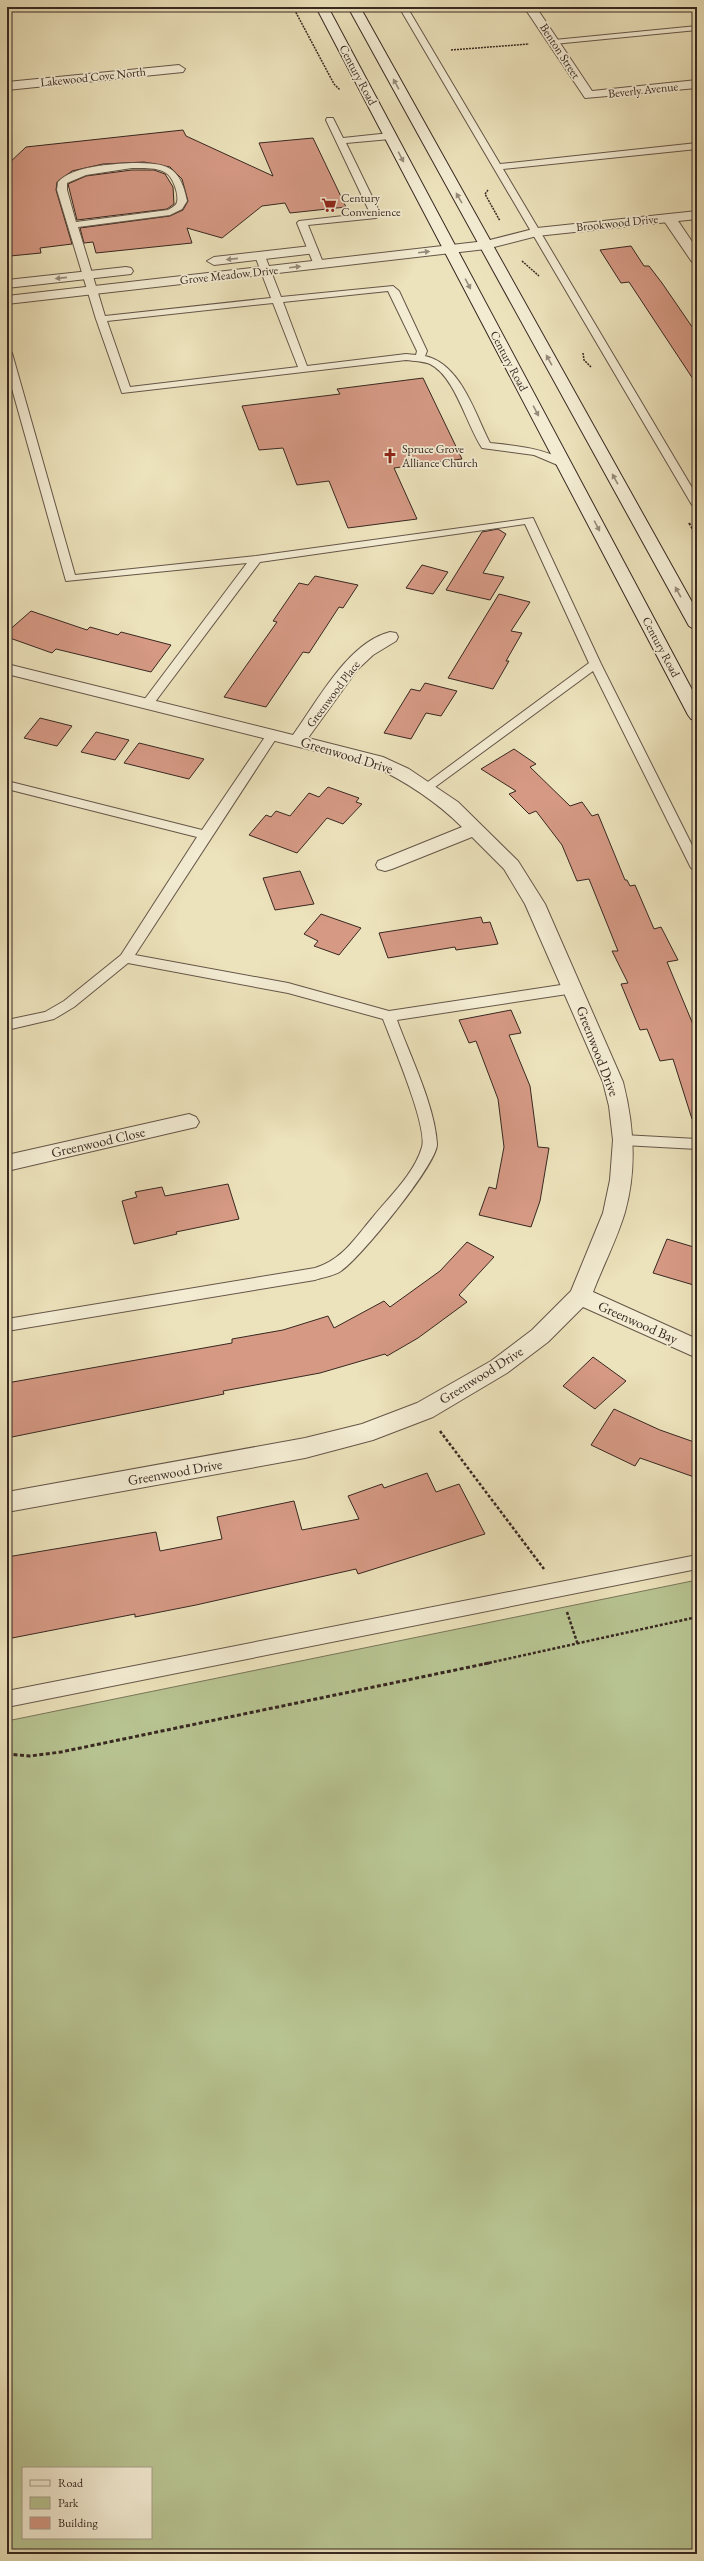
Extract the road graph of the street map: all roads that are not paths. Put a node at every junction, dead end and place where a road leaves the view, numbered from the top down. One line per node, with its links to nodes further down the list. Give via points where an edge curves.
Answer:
1 (322, 7): 12 (street, Century Road)
2 (354, 7): 19 (street, one-way to 2)
3 (403, 7): 15 (lane)
4 (530, 7): 6 (street, Benton Street)
5 (697, 28): 6 (lane)
6 (554, 42): 10 (street, Benton Street)
7 (180, 69): 9 (street, Lakewood Cove North)
8 (697, 84): 10 (street, Beverly Avenue)
9 (7, 86)
10 (589, 95)
11 (330, 120): 13 (lane)
12 (390, 136): 13 (lane); 21 (street, Century Road, one-way to 21)
13 (340, 141): 25 (lane, via 376,215 302,223)
14 (697, 146): 15 (lane)
15 (499, 167): 20 (lane)
16 (697, 215): 17 (street, Brookwood Drive)
17 (669, 218): 20 (street, Brookwood Drive); 28 (street)
18 (73, 225): 18 (lane, via 170,212 179,207 182,201 174,175 168,169 142,165 81,172 69,176 63,182 62,190); 33 (lane)
19 (479, 231): 20 (street, Brookwood Drive); 21 (street, Brookwood Drive); 23 (street)
20 (537, 232): 23 (street, Brookwood Drive); 43 (lane)
21 (442, 236): 22 (street); 26 (street, Century Road)
22 (428, 237)
23 (486, 245): 26 (street, Brookwood Drive); 45 (street, one-way to 23)
24 (328, 248): 25 (street, Grove Meadow Drive)
25 (313, 250): 27 (street, Grove Meadow Drive); 30 (lane)
26 (450, 250): 30 (street, Grove Meadow Drive, one-way to 26); 42 (street, Century Road, one-way to 42)
27 (260, 256): 29 (street, Grove Meadow Drive, one-way to 29); 32 (lane)
28 (697, 259)
29 (197, 263)
30 (319, 265): 32 (street, Grove Meadow Drive, one-way to 30)
31 (142, 269): 33 (street)
32 (265, 271): 35 (street, Grove Meadow Drive); 36 (lane)
33 (88, 276): 34 (street, one-way to 34); 35 (lane)
34 (7, 284)
35 (92, 291): 37 (street, Grove Meadow Drive); 38 (lane)
36 (276, 299): 38 (lane); 40 (lane, via 390,288 394,291 422,351); 41 (lane)
37 (7, 300)
38 (101, 319): 41 (lane, via 126,391)
39 (7, 353): 44 (lane, via 70,579)
40 (420, 358): 41 (lane); 42 (lane, via 435,362 445,371 486,446 535,451 549,455)
41 (304, 370)
42 (564, 464): 50 (street, Century Road, one-way to 50)
43 (697, 505)
44 (256, 559): 47 (lane, via 529,520); 49 (lane)
45 (697, 626)
46 (390, 637): 52 (street, Greenwood Place, via 367,651 351,666)
47 (595, 664): 54 (lane); 58 (lane)
48 (7, 669): 49 (street, Greenwood Drive)
49 (148, 703): 51 (street, Greenwood Drive)
50 (697, 715)
51 (273, 734): 52 (street, Greenwood Drive); 56 (lane)
52 (298, 740): 54 (street, Greenwood Drive, via 377,761)
53 (7, 785): 56 (lane)
54 (427, 788): 55 (street, Greenwood Drive)
55 (476, 828): 57 (street); 60 (street, Greenwood Drive, via 511,864 526,886)
56 (205, 834): 59 (lane)
57 (385, 865)
58 (697, 868)
59 (126, 958): 61 (lane, via 288,988); 62 (lane, via 69,1004 49,1016)
60 (574, 988): 61 (lane); 64 (street, Greenwood Drive, via 613,1082)
61 (389, 1016): 68 (lane, via 427,1121 430,1146 417,1173 349,1256 335,1268 307,1275)
62 (7, 1025)
63 (189, 1122): 66 (street, Greenwood Close)
64 (623, 1140): 65 (lane); 67 (street, Greenwood Drive, via 621,1180 614,1213)
65 (697, 1144)
66 (7, 1163)
67 (580, 1296): 69 (street, Greenwood Bay); 70 (street, Greenwood Drive, via 540,1336 499,1367 425,1410 365,1433 306,1448)
68 (7, 1325)
69 (697, 1349)
70 (7, 1502)
71 (697, 1562): 72 (lane)
72 (7, 1699)

